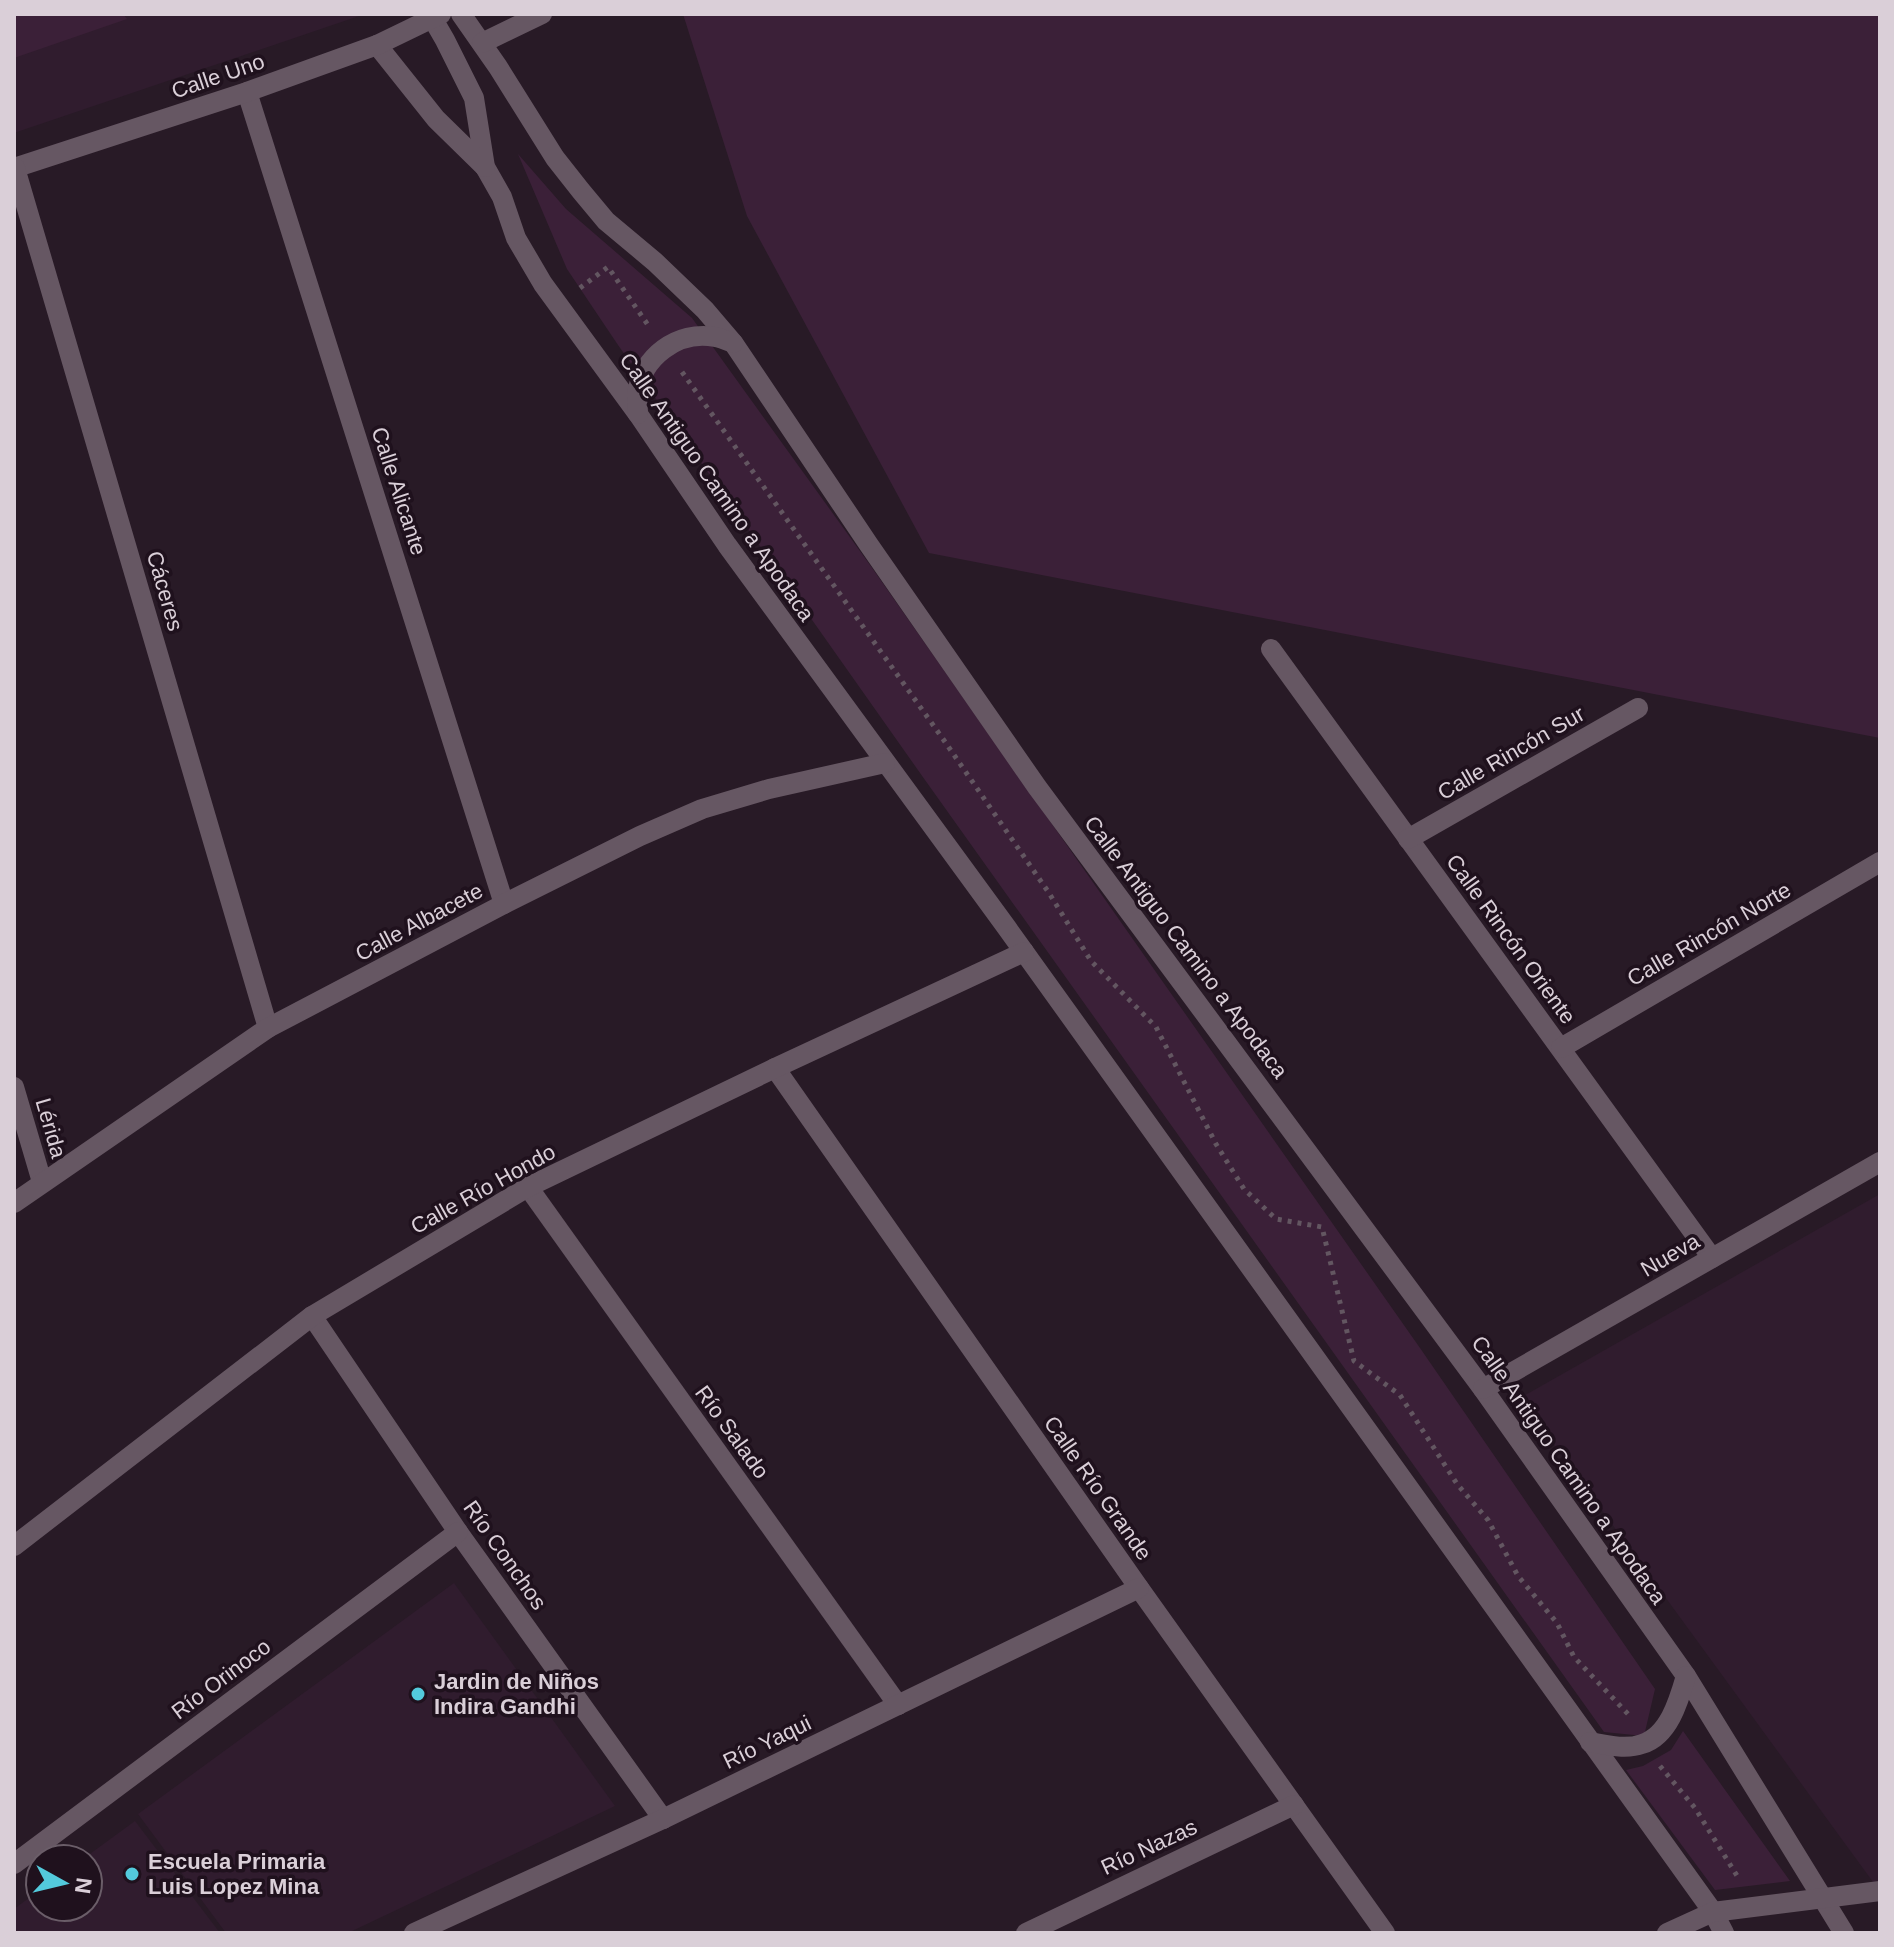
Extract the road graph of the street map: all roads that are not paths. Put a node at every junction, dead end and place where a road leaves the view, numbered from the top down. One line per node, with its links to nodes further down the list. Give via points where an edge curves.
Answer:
1 (461, 14): 4 (street, Calle Antiguo Camino a Apodaca)
2 (542, 14): 4 (street)
3 (434, 15): 5 (street, Calle Uno); 7 (street, Calle Antiguo Camino a Apodaca, via 474,98)
4 (482, 43): 9 (street, Calle Antiguo Camino a Apodaca, via 555,158 606,221 705,310)
5 (377, 45): 6 (street, Calle Uno); 7 (street, via 436,119)
6 (247, 92): 8 (street, Calle Uno); 16 (street, Calle Alicante)
7 (485, 167): 10 (street, Calle Antiguo Camino a Apodaca, via 543,284)
8 (15, 168): 18 (street, Cáceres)
9 (734, 344): 10 (street, via 698,336 665,348 641,378); 28 (street, Calle Antiguo Camino a Apodaca, via 1037,787)
10 (638, 414): 13 (street, Calle Antiguo Camino a Apodaca)
11 (1271, 649): 14 (street, Calle Rincón Oriente)
12 (1638, 708): 14 (street, Calle Rincón Sur)
13 (885, 763): 16 (street, Calle Albacete, via 702,809); 17 (street, Calle Antiguo Camino a Apodaca)
14 (1408, 839): 19 (street, Calle Rincón Oriente)
15 (1880, 862): 19 (street, Calle Rincón Norte)
16 (504, 904): 18 (street, Calle Albacete)
17 (1024, 952): 20 (street, Calle Río Hondo); 34 (street, Calle Antiguo Camino a Apodaca)
18 (268, 1028): 23 (street, Calle Albacete)
19 (1561, 1048): 26 (street, Calle Rincón Oriente)
20 (775, 1068): 24 (street, Calle Río Hondo); 31 (street, Calle Río Grande)
21 (14, 1087): 23 (street, Lérida)
22 (1880, 1162): 26 (street, Nueva)
23 (42, 1182): 25 (street, Calle Albacete)
24 (528, 1187): 27 (street, Calle Río Hondo); 33 (street, Río Salado)
25 (14, 1203)
26 (1712, 1258): 28 (street, Nueva)
27 (312, 1316): 29 (street, Río Conchos); 30 (street, Calle Río Hondo)
28 (1483, 1389): 32 (street, Calle Antiguo Camino a Apodaca)
29 (458, 1532): 36 (street, Río Conchos); 37 (street, Río Orinoco)
30 (15, 1543)
31 (1139, 1588): 33 (street, Río Yaqui); 35 (street, Calle Río Grande)
32 (1686, 1676): 34 (street, via 1676,1707 1653,1738 1642,1744); 39 (street, Calle Antiguo Camino a Apodaca)
33 (898, 1705): 36 (street, Río Yaqui)
34 (1590, 1742): 40 (street, Calle Antiguo Camino a Apodaca)
35 (1294, 1805): 42 (street, Río Nazas); 43 (street, Calle Río Grande)
36 (663, 1819): 41 (street, Río Yaqui)
37 (14, 1864)
38 (1880, 1891): 39 (street)
39 (1822, 1899): 40 (street); 46 (street, Calle Antiguo Camino a Apodaca)
40 (1713, 1912): 44 (street); 45 (street, Calle Antiguo Camino a Apodaca)
41 (414, 1933)
42 (1026, 1933)
43 (1385, 1933)
44 (1667, 1933)
45 (1724, 1933)
46 (1844, 1933)

